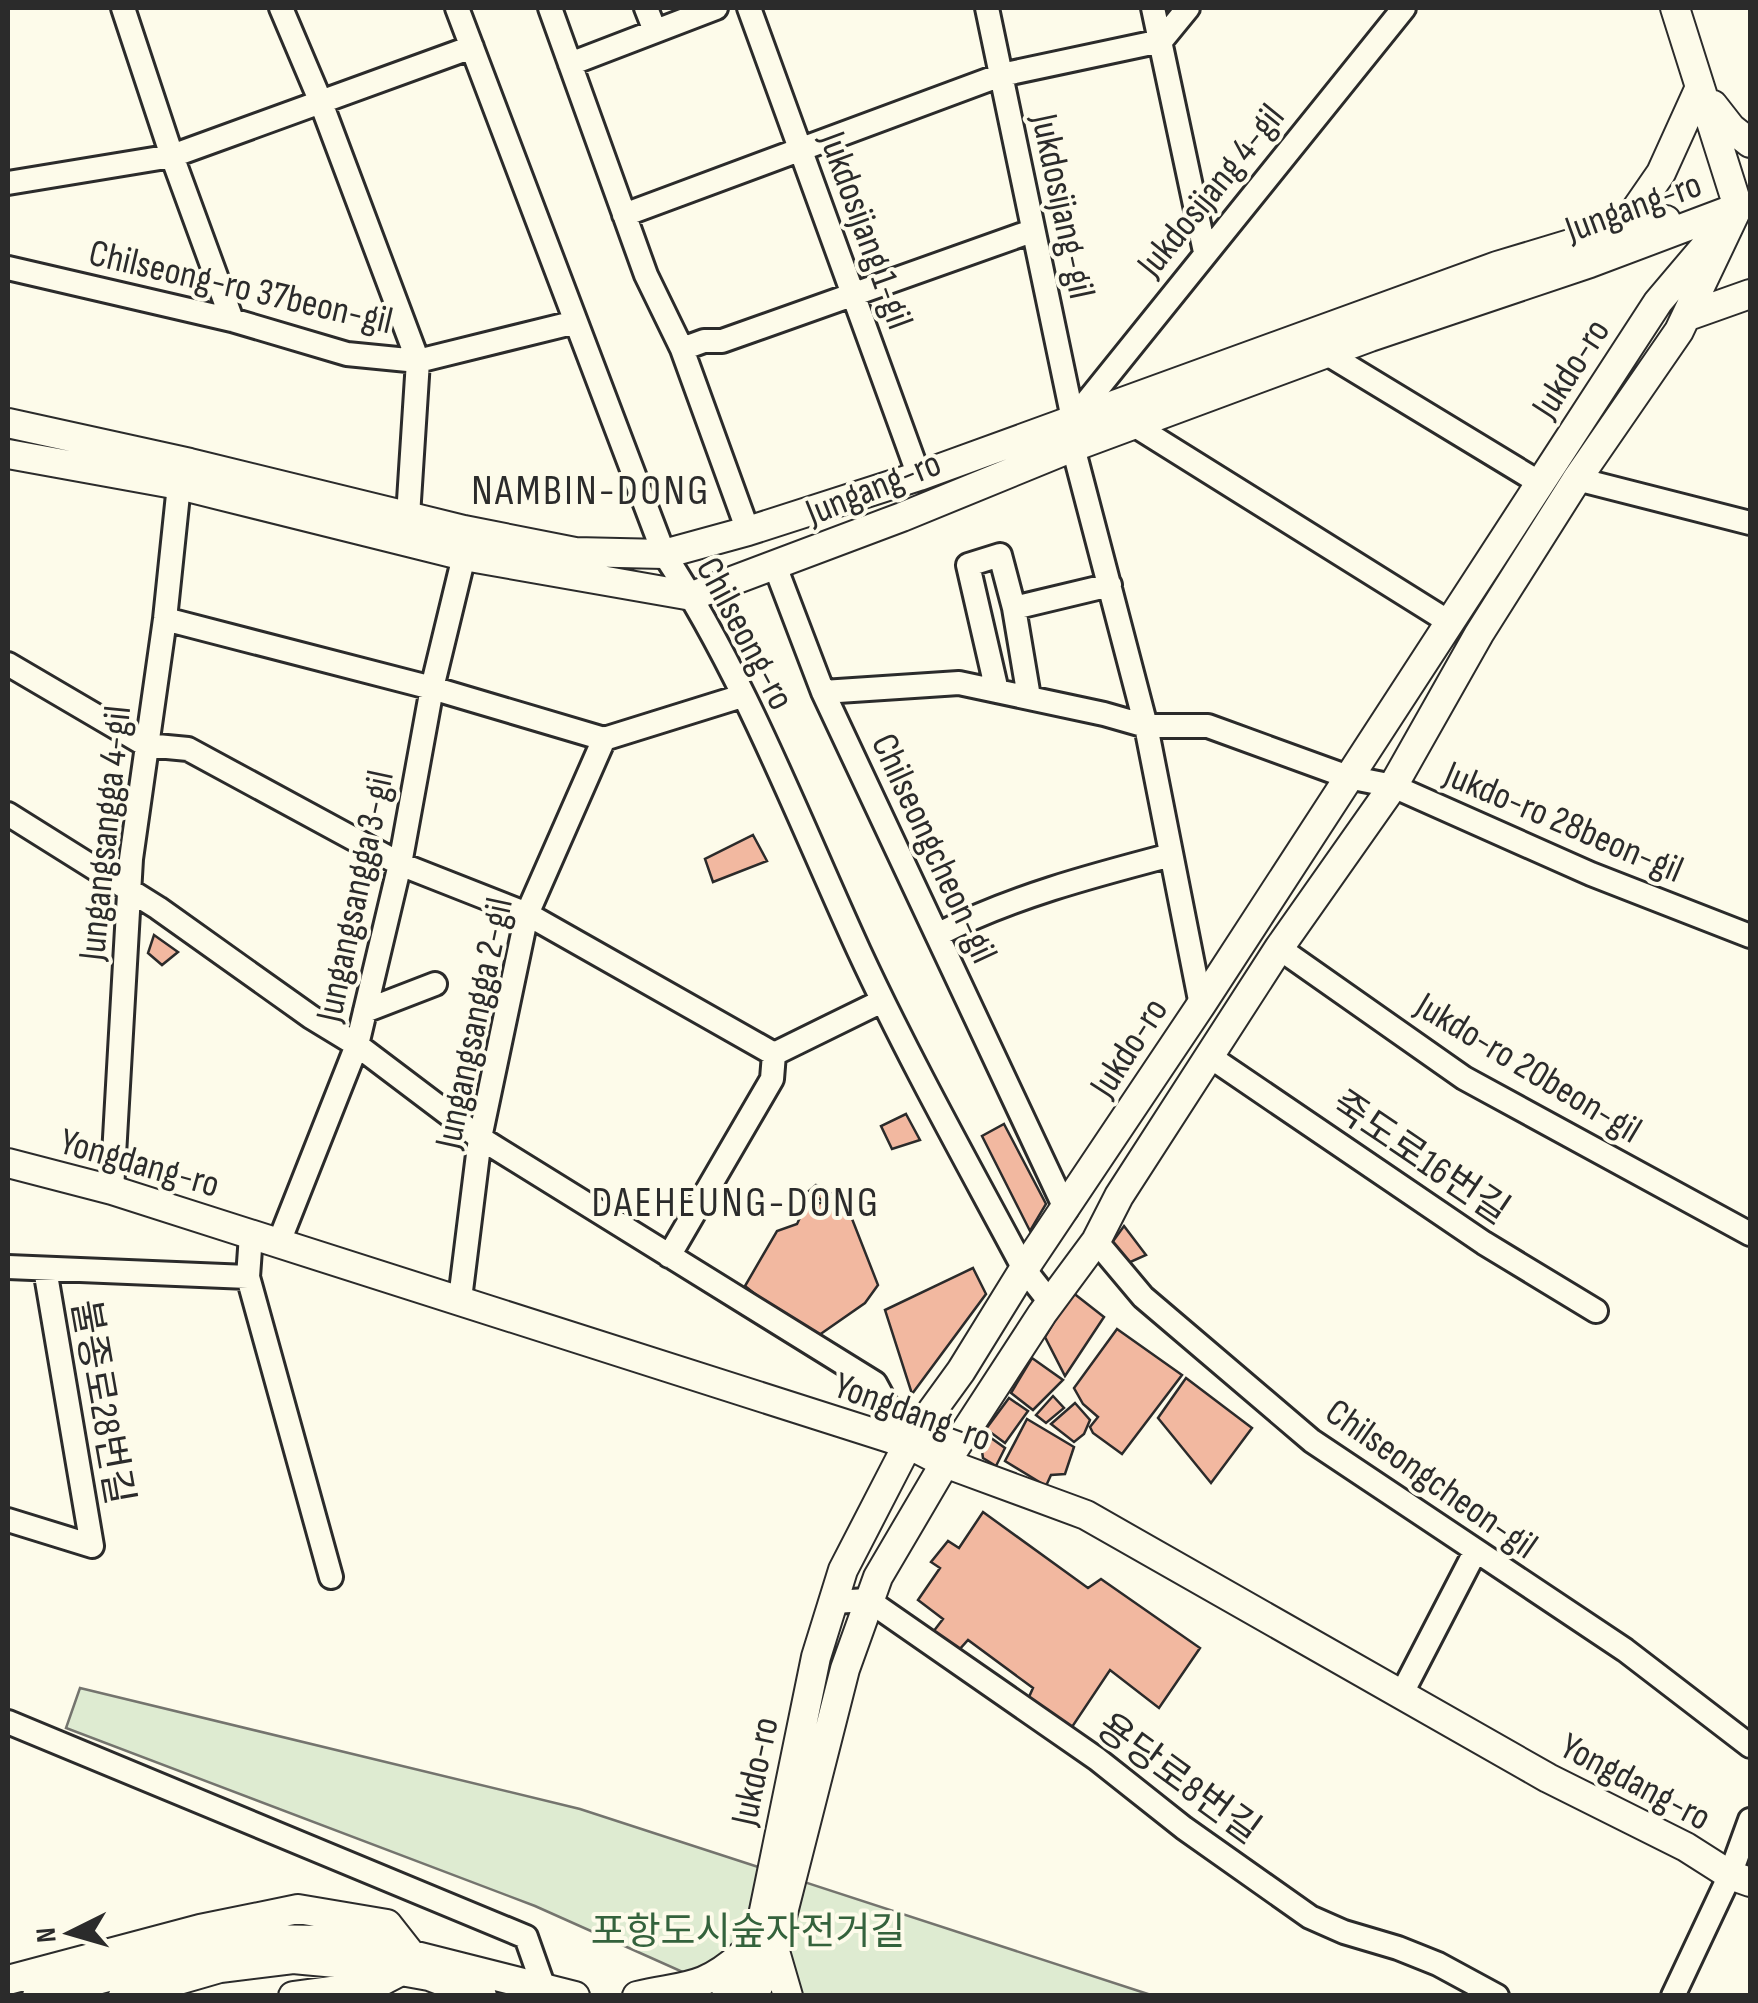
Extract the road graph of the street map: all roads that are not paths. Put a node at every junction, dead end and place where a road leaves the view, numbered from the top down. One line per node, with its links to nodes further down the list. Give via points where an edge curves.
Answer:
1 (124, 8): 22 (street)
2 (280, 8): 19 (street)
3 (458, 8): 15 (street, Chilseong-ro)
4 (550, 8): 16 (street)
5 (646, 8): 13 (street)
6 (716, 8): 13 (street)
7 (750, 8): 21 (street, Jukdosijang 1-gil)
8 (986, 8): 17 (street, Jukdosijang-gil)
9 (1153, 8): 14 (street)
10 (1188, 8): 14 (street)
11 (1404, 8): 28 (street, Jukdosijang 4-gil)
12 (1675, 8): 18 (main road)
13 (655, 31): 16 (street)
14 (1161, 42): 17 (street); 28 (street)
15 (472, 47): 19 (street); 35 (street, Chilseong-ro)
16 (570, 64): 25 (street)
17 (1001, 76): 21 (street); 26 (street, Jukdosijang-gil)
18 (1700, 88): 20 (main road); 24 (main road); 27 (main road)
19 (320, 100): 22 (street); 38 (street)
20 (1750, 143)
21 (801, 150): 25 (street); 31 (street, Jukdosijang 1-gil)
22 (172, 156): 23 (street); 34 (street)
23 (8, 183)
24 (1748, 208): 27 (main road, Jungang-ro); 30 (main road, Jukdo-ro); 33 (main road, Jukdo-ro)
25 (624, 215): 36 (street)
26 (1032, 231): 31 (street); 39 (street, Jukdosijang-gil)
27 (1626, 238): 30 (main road, via 1666,250); 37 (main road, Jungang-ro); 39 (main road, Jungang-ro, via 1497,266)
28 (1205, 252): 39 (street, Jukdosijang 4-gil)
29 (8, 268): 34 (street, Chilseong-ro 37beon-gil)
30 (1677, 279): 46 (main road, Jukdo-ro)
31 (853, 294): 36 (street); 44 (street, Jukdosijang 1-gil)
32 (1750, 294): 33 (main road)
33 (1688, 316): 45 (main road, Jukdo-ro)
34 (232, 320): 38 (street, Chilseong-ro 37beon-gil, via 347,354)
35 (576, 322): 38 (street, Chilseong-ro 37beon-gil); 51 (street, Chilseong-ro)
36 (682, 350): 50 (street)
37 (1326, 353): 41 (main road, Jungang-ro); 46 (street)
38 (418, 360): 48 (street)
39 (1073, 418): 44 (main road, Jungang-ro)
40 (8, 423): 48 (main road, Jungang-ro)
41 (1134, 425): 42 (main road, Jungang-ro); 58 (street)
42 (1073, 448): 53 (main road, Jungang-ro); 54 (street)
43 (8, 454): 47 (main road)
44 (919, 476): 50 (main road, Jungang-ro)
45 (1577, 479): 49 (street); 69 (main road, Jukdo-ro)
46 (1540, 483): 58 (main road, Jukdo-ro)
47 (179, 484): 52 (main road); 57 (street, Jungangsangga 4-gil)
48 (408, 516): 51 (main road, Jungang-ro, via 575,552)
49 (1750, 524)
50 (748, 531): 51 (main road, Jungang-ro)
51 (664, 554): 55 (street, Chilseong-ro)
52 (464, 556): 55 (main road); 60 (street, Jungangsangga 3-gil)
53 (775, 566): 55 (main road, Jungang-ro); 62 (street, Chilseongcheon-gil)
54 (1110, 585): 56 (street); 65 (street)
55 (692, 596): 63 (street, Chilseong-ro)
56 (1014, 608): 61 (street, via 1000,555 968,565); 64 (street)
57 (164, 619): 60 (street); 67 (street, Jungangsangga 4-gil)
58 (1449, 622): 68 (main road, Jukdo-ro)
59 (8, 664): 67 (street)
60 (432, 688): 66 (street); 72 (street, Jungangsangga 3-gil)
61 (996, 691): 62 (street, Jukdo-ro 28beon-gil, via 959,683); 64 (street, Jukdo-ro 28beon-gil)
62 (823, 692): 75 (street, Chilseongcheon-gil)
63 (742, 696): 66 (street); 79 (street, Chilseong-ro)
64 (1029, 698): 65 (street, Jukdo-ro 28beon-gil)
65 (1146, 726): 68 (street, Jukdo-ro 28beon-gil, via 1208,726); 71 (street)
66 (604, 739): 74 (street, Jungangsangga 2-gil)
67 (146, 744): 72 (street, via 188,750); 73 (street, Jungangsangga 4-gil)
68 (1348, 777): 69 (street, Jukdo-ro 28beon-gil); 80 (main road, Jukdo-ro)
69 (1393, 786): 76 (street, Jukdo-ro 28beon-gil); 77 (main road, Jukdo-ro)
70 (8, 814): 73 (street)
71 (1172, 855): 75 (street, via 980,913); 80 (street)
72 (400, 864): 74 (street); 81 (street, Jungangsangga 3-gil)
73 (128, 891): 82 (street); 87 (street, Jungangsangga 4-gil)
74 (527, 914): 83 (street); 85 (street, Jungangsangga 2-gil)
75 (937, 935): 88 (street, Chilseongcheon-gil)
76 (1750, 936)
77 (1279, 948): 84 (main road, Jukdo-ro); 89 (street, Jukdo-ro 20beon-gil, via 1464,1078)
78 (435, 984): 81 (street)
79 (882, 1001): 83 (street); 95 (street, Chilseong-ro)
80 (1201, 1004): 88 (main road, Jukdo-ro)
81 (365, 1011): 82 (street, Jungangsangga 3-gil)
82 (357, 1046): 85 (street); 90 (street, Jungangsangga 3-gil)
83 (774, 1054): 92 (street, via 772,1079)
84 (1210, 1056): 91 (main road, Jukdo-ro); 99 (street, 죽도로16번길)
85 (480, 1138): 92 (street); 97 (street, Jungangsangga 2-gil)
86 (8, 1163): 87 (main road, Yongdang-ro)
87 (112, 1190): 90 (main road, Yongdang-ro)
88 (1066, 1210): 95 (main road, Jukdo-ro)
89 (1750, 1234)
90 (265, 1238): 96 (street, Jungangsangga 3-gil); 97 (main road, Yongdang-ro)
91 (1096, 1241): 98 (main road, Jukdo-ro); 103 (street, Chilseongcheon-gil, via 1143,1297 1312,1441)
92 (669, 1256): 100 (street, via 875,1383)
93 (8, 1268): 94 (street, 불종로28번길)
94 (44, 1269): 96 (street, 불종로28번길); 102 (street, 불종로28번길, via 92,1546)
95 (1024, 1270): 98 (street, Chilseong-ro); 100 (main road, Jukdo-ro)
96 (248, 1278): 104 (street, Jungangsangga 3-gil)
97 (460, 1299): 100 (main road, Yongdang-ro)
98 (1050, 1302): 101 (main road, Jukdo-ro)
99 (1596, 1311)
100 (908, 1444): 101 (main road, Yongdang-ro); 106 (main road, Jukdo-ro)
101 (945, 1464): 105 (main road, Jukdo-ro); 107 (main road, Yongdang-ro, via 1086,1515)
102 (8, 1520)
103 (1475, 1552): 107 (street); 109 (street, Chilseongcheon-gil, via 1625,1650)
104 (330, 1577)
105 (868, 1600): 106 (street); 112 (main road, Jukdo-ro); 126 (street, 용당로8번길, via 1310,1917 1438,1964)
106 (833, 1602): 112 (main road, Jukdo-ro, via 816,1657)
107 (1402, 1693): 111 (main road, Yongdang-ro)
108 (8, 1722): 116 (street, via 526,1938)
109 (1750, 1746)
110 (1750, 1820): 111 (street)
111 (1740, 1879): 127 (street, Yongdang-ro)
112 (766, 1944): 122 (main road, via 689,1988); 123 (main road, Jukdo-ro); 124 (main road, Jukdo-ro); 125 (main road)
113 (392, 1960): 114 (main road, via 387,1924 298,1909); 115 (main road); 116 (main road); 117 (main road, via 324,1940 250,1939); 118 (main road, via 293,1959 220,1968); 119 (main road, via 374,1985)
114 (8, 1980)
115 (427, 1986): 120 (main road)
116 (544, 1988): 121 (main road)
117 (37, 1996)
118 (123, 1996)
119 (293, 1996)
120 (482, 1996)
121 (575, 1996)
122 (637, 1996)
123 (726, 1996)
124 (754, 1996)
125 (788, 1996)
126 (1497, 1996)
127 (1673, 1996)

